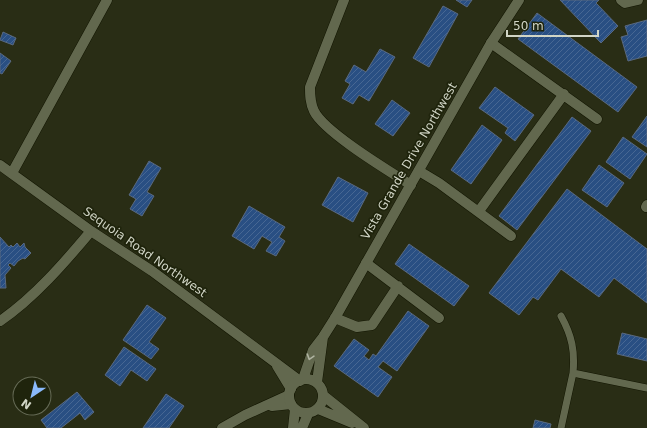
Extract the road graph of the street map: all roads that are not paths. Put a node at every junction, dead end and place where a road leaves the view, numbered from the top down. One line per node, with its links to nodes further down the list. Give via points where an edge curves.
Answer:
1 (107, 0): 11 (street)
2 (344, 0): 12 (street, via 310,87 314,112 344,140)
3 (519, 0): 6 (street, Vista Grande Drive Northwest)
4 (621, 0): 5 (street, via 626,3)
5 (638, 0)
6 (491, 43): 7 (street); 10 (street, Vista Grande Drive Northwest)
7 (564, 94): 8 (street); 13 (street)
8 (597, 120)
9 (0, 165): 11 (street, Sequoia Road Northwest)
10 (419, 171): 12 (street, Vista Grande Drive Northwest); 13 (street)
11 (12, 173): 14 (street, Sequoia Road Northwest)
12 (411, 185): 16 (street, Vista Grande Drive Northwest)
13 (479, 211): 15 (street)
14 (91, 231): 21 (street, via 66,261); 23 (street, Sequoia Road Northwest, via 152,271)
15 (511, 236)
16 (366, 263): 17 (street); 19 (street, Vista Grande Drive Northwest)
17 (398, 286): 19 (street, via 372,325 357,327); 20 (street)
18 (561, 316): 24 (lane, via 573,343)
19 (335, 318): 22 (street, Vista Grande Drive Northwest)
20 (439, 318)
21 (0, 322)
22 (323, 337): 25 (street, Vista Grande Drive Northwest, one-way to 25, via 313,350); 26 (street, Vista Grande Drive Northwest)
23 (274, 361): 25 (street, Sequoia Road Northwest); 29 (street, Sequoia Road Northwest)
24 (573, 373): 27 (lane); 36 (lane)
25 (301, 380): 26 (street); 29 (street)
26 (316, 382): 28 (street)
27 (647, 388)
28 (324, 396): 30 (street); 35 (street)
29 (291, 399): 31 (street, via 300,412); 32 (street, via 264,407); 33 (street)
30 (318, 409): 31 (street); 35 (street)
31 (308, 414): 34 (street)
32 (222, 428)
33 (293, 428)
34 (302, 428)
35 (364, 428)
36 (561, 428)

